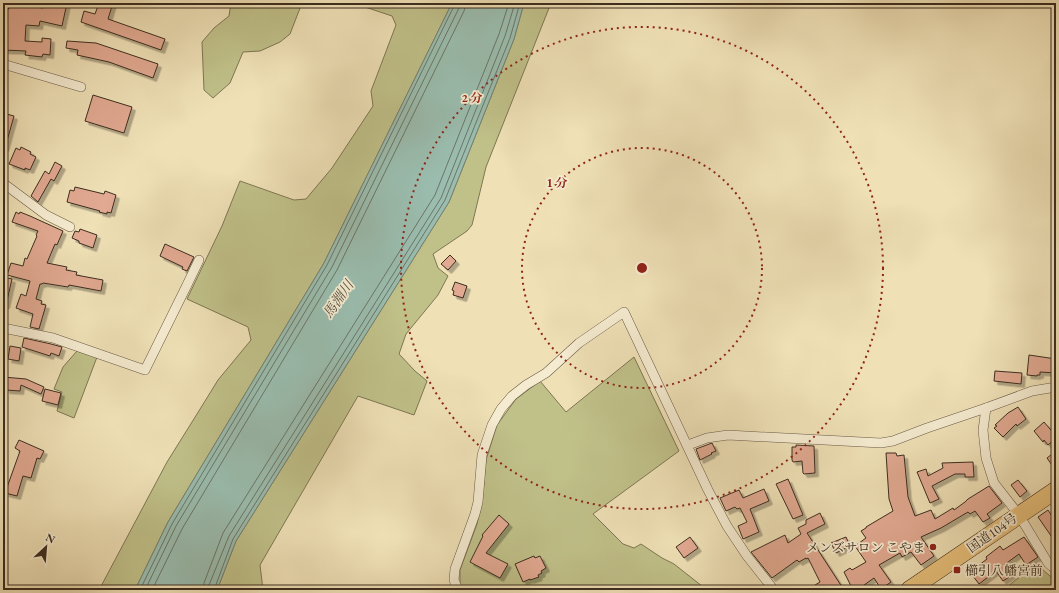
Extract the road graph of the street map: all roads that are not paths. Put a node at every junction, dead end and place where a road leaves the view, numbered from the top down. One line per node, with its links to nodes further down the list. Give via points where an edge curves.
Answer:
1 (3, 64): 2 (street)
2 (81, 87)
3 (3, 183): 4 (street, via 46,216)
4 (70, 228)
5 (199, 260): 6 (street, via 145,370 53,338)
6 (3, 328)
7 (1056, 387): 8 (street, via 1032,390)
8 (986, 408): 9 (street, via 881,443 728,435 706,438); 11 (street, via 986,458 994,483)
9 (688, 445): 13 (street, via 624,312 579,343 546,373 512,396 501,409 492,425 482,455 478,502 455,569 454,580); 14 (street, via 727,526)
10 (1056, 490): 11 (highway, 国道104号)
11 (1019, 515): 12 (street, via 1048,564); 15 (highway, 国道104号)
12 (1056, 570)
13 (458, 590)
14 (774, 590)
15 (909, 590)

